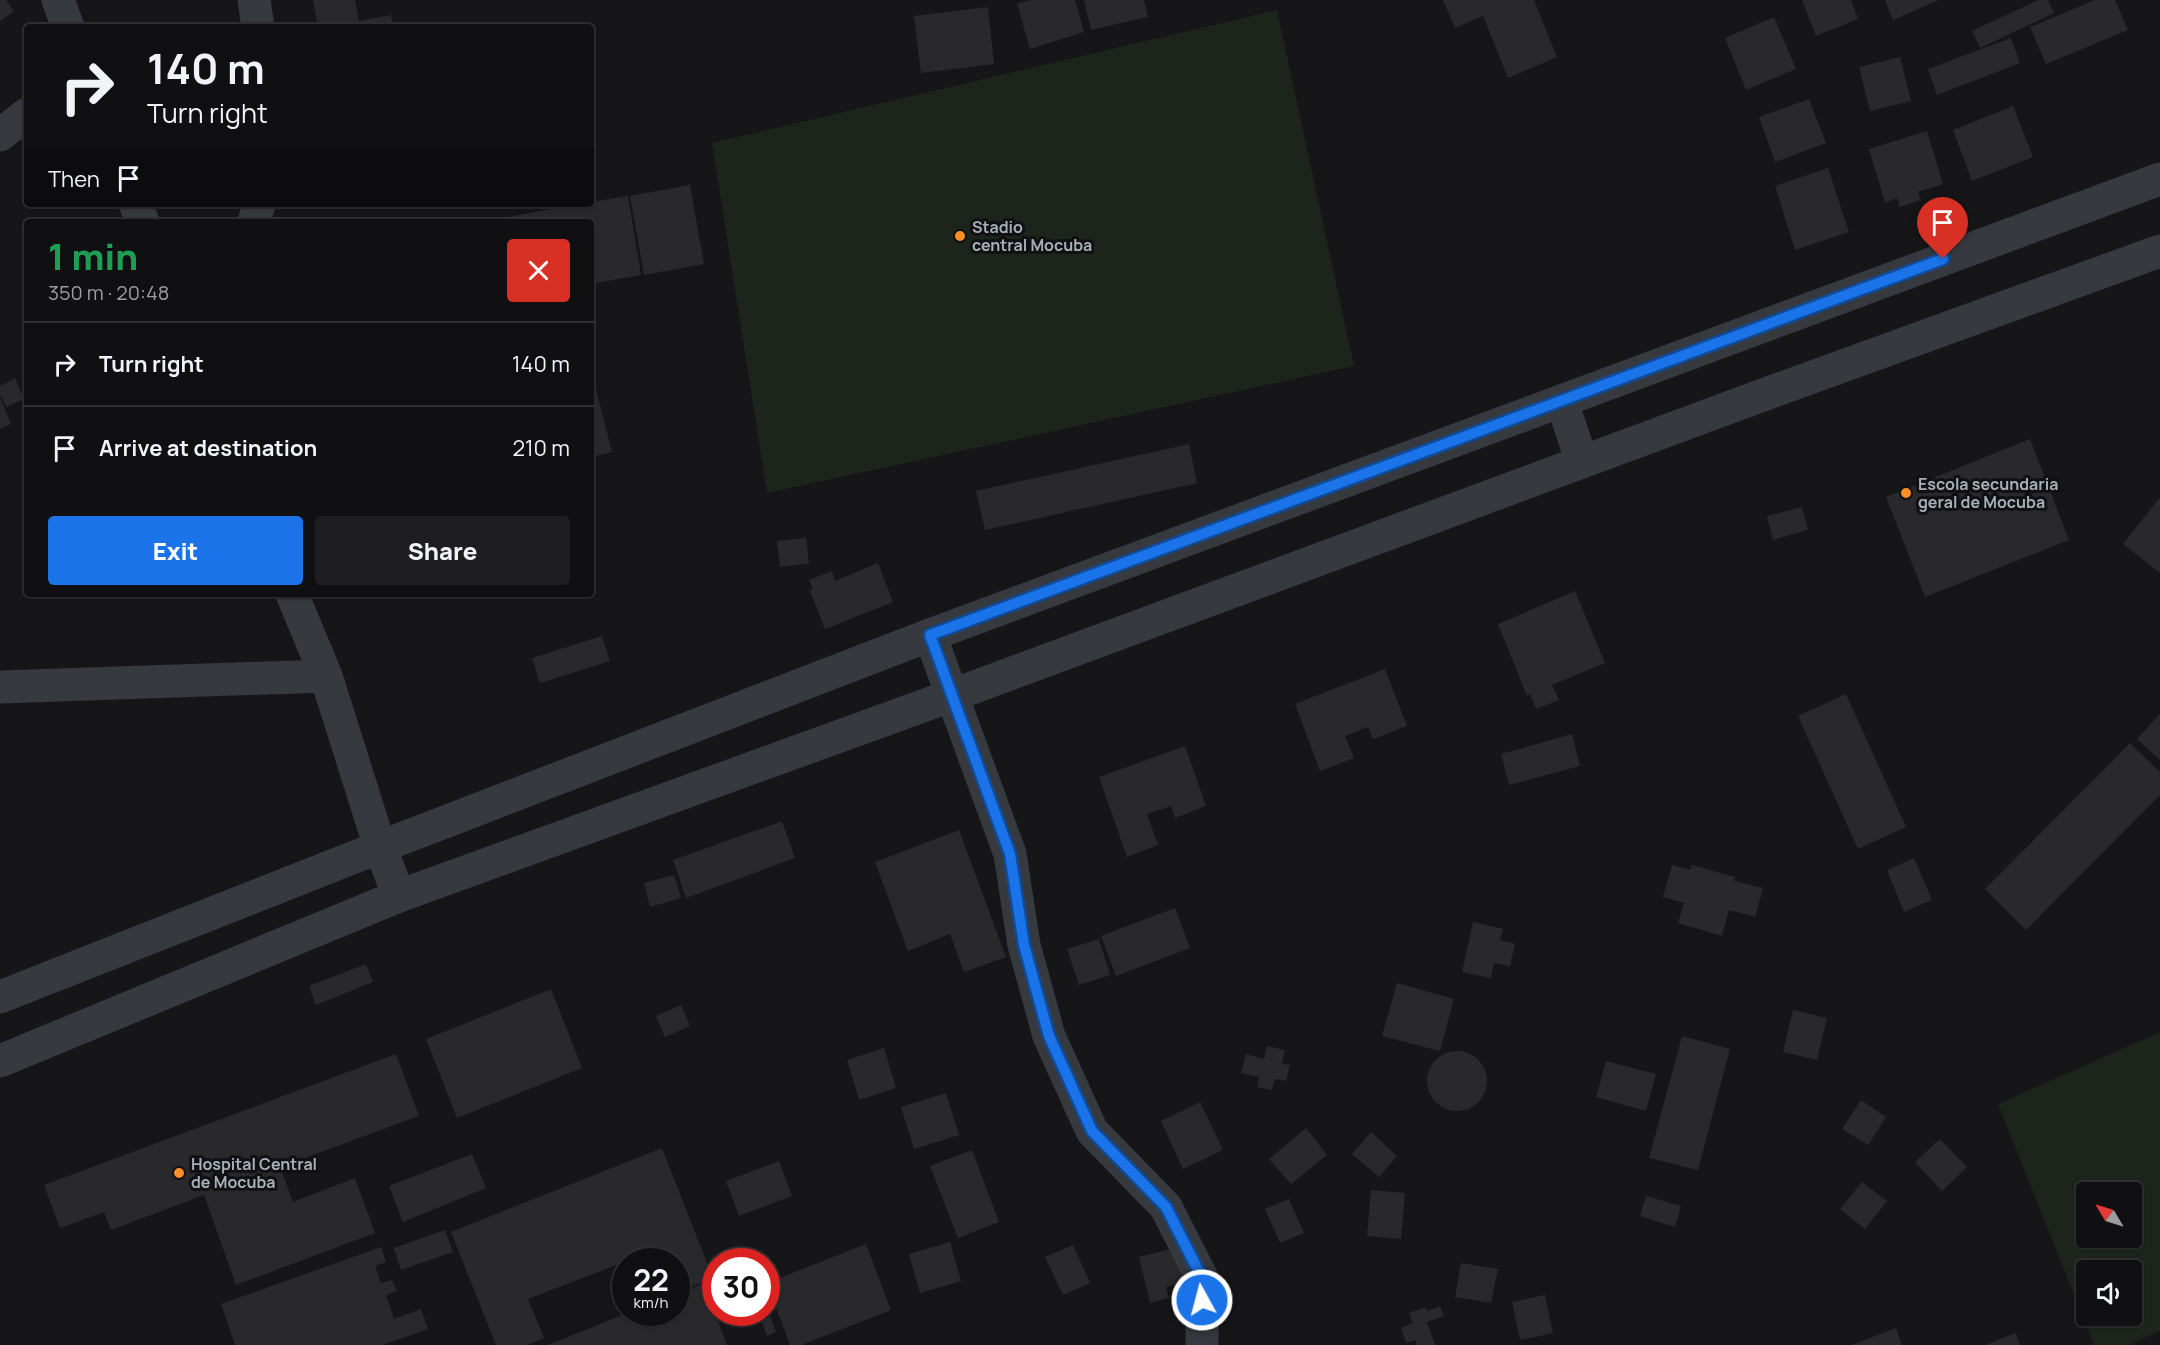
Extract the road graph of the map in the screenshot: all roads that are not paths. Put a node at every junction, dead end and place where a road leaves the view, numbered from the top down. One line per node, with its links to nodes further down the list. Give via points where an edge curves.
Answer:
1 (58, 0): 3 (street)
2 (254, 0): 4 (street)
3 (67, 24)
4 (258, 24)
5 (24, 116): 6 (street)
6 (0, 135)
7 (2160, 179): 9 (street)
8 (2160, 251): 10 (street)
9 (1562, 402): 10 (street); 12 (street)
10 (1582, 462): 15 (street)
11 (293, 597): 13 (street)
12 (930, 635): 15 (street); 16 (street)
13 (326, 676): 14 (street); 16 (street)
14 (0, 687)
15 (953, 695): 17 (street); 20 (street, via 1010,854 1024,945 1049,1036 1092,1131 1166,1207 1202,1278)
16 (380, 847): 17 (street); 18 (street)
17 (399, 897): 19 (street)
18 (0, 997)
19 (0, 1061)
20 (1202, 1345)

